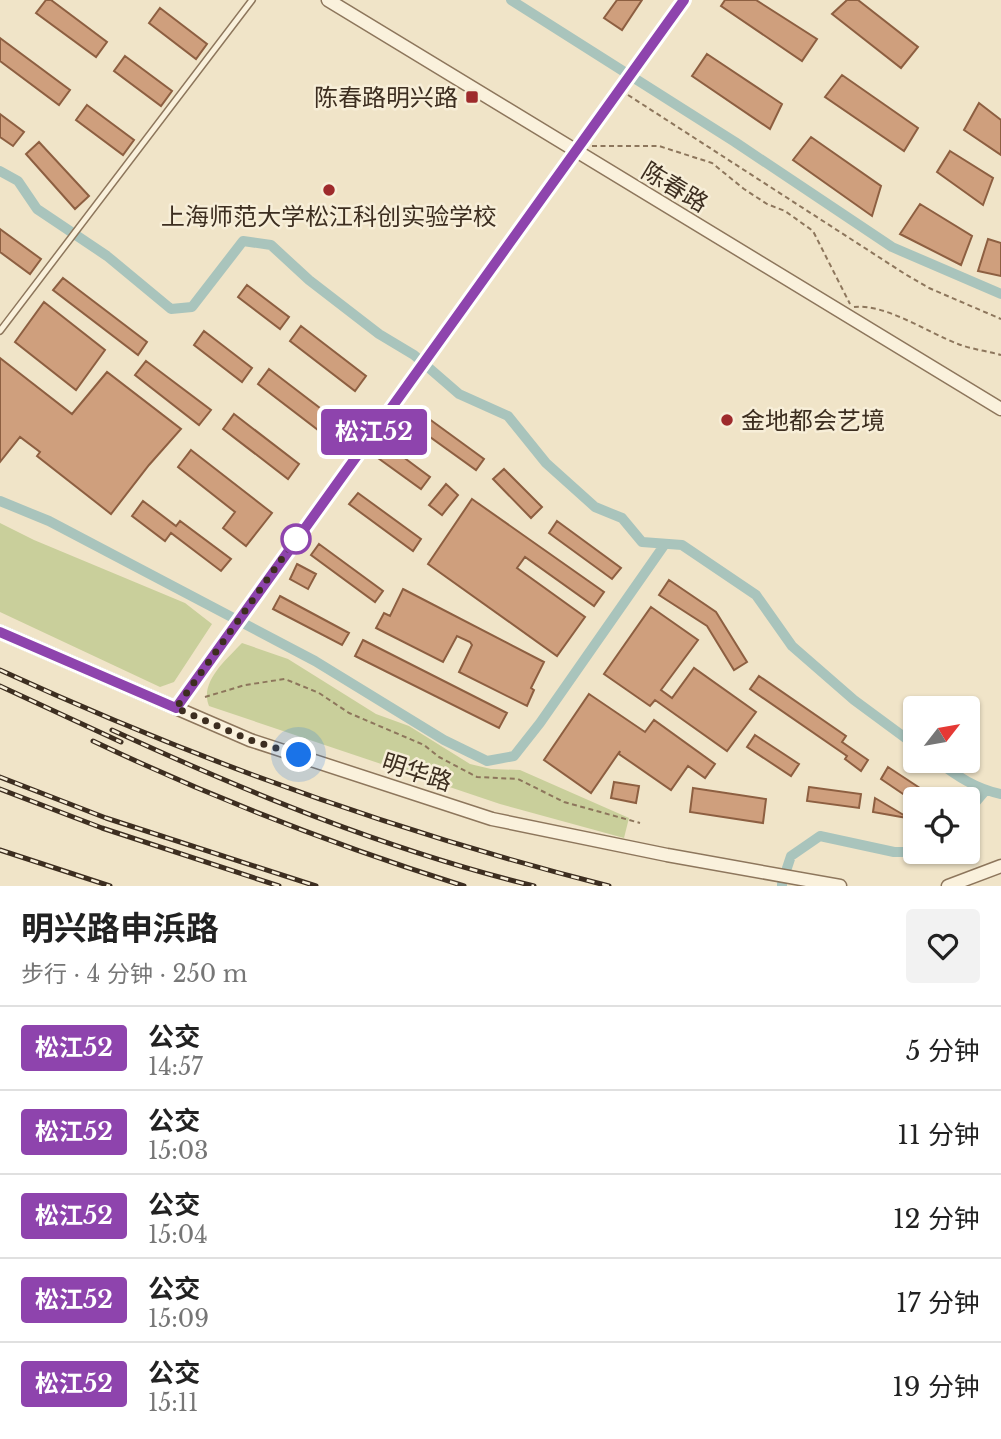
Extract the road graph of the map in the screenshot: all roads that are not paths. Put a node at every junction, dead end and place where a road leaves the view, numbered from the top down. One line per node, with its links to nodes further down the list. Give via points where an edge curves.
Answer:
1 (252, 0): 5 (lane)
2 (328, 0): 4 (street, 陈春路)
3 (684, 0): 4 (street)
4 (576, 151): 6 (street, 陈春路); 8 (street)
5 (0, 331)
6 (1001, 409)
7 (0, 632): 8 (street, 明华路)
8 (176, 708): 10 (street, 明华路, via 250,740 492,819)
9 (1001, 866): 11 (street)
10 (840, 886)
11 (948, 886)

